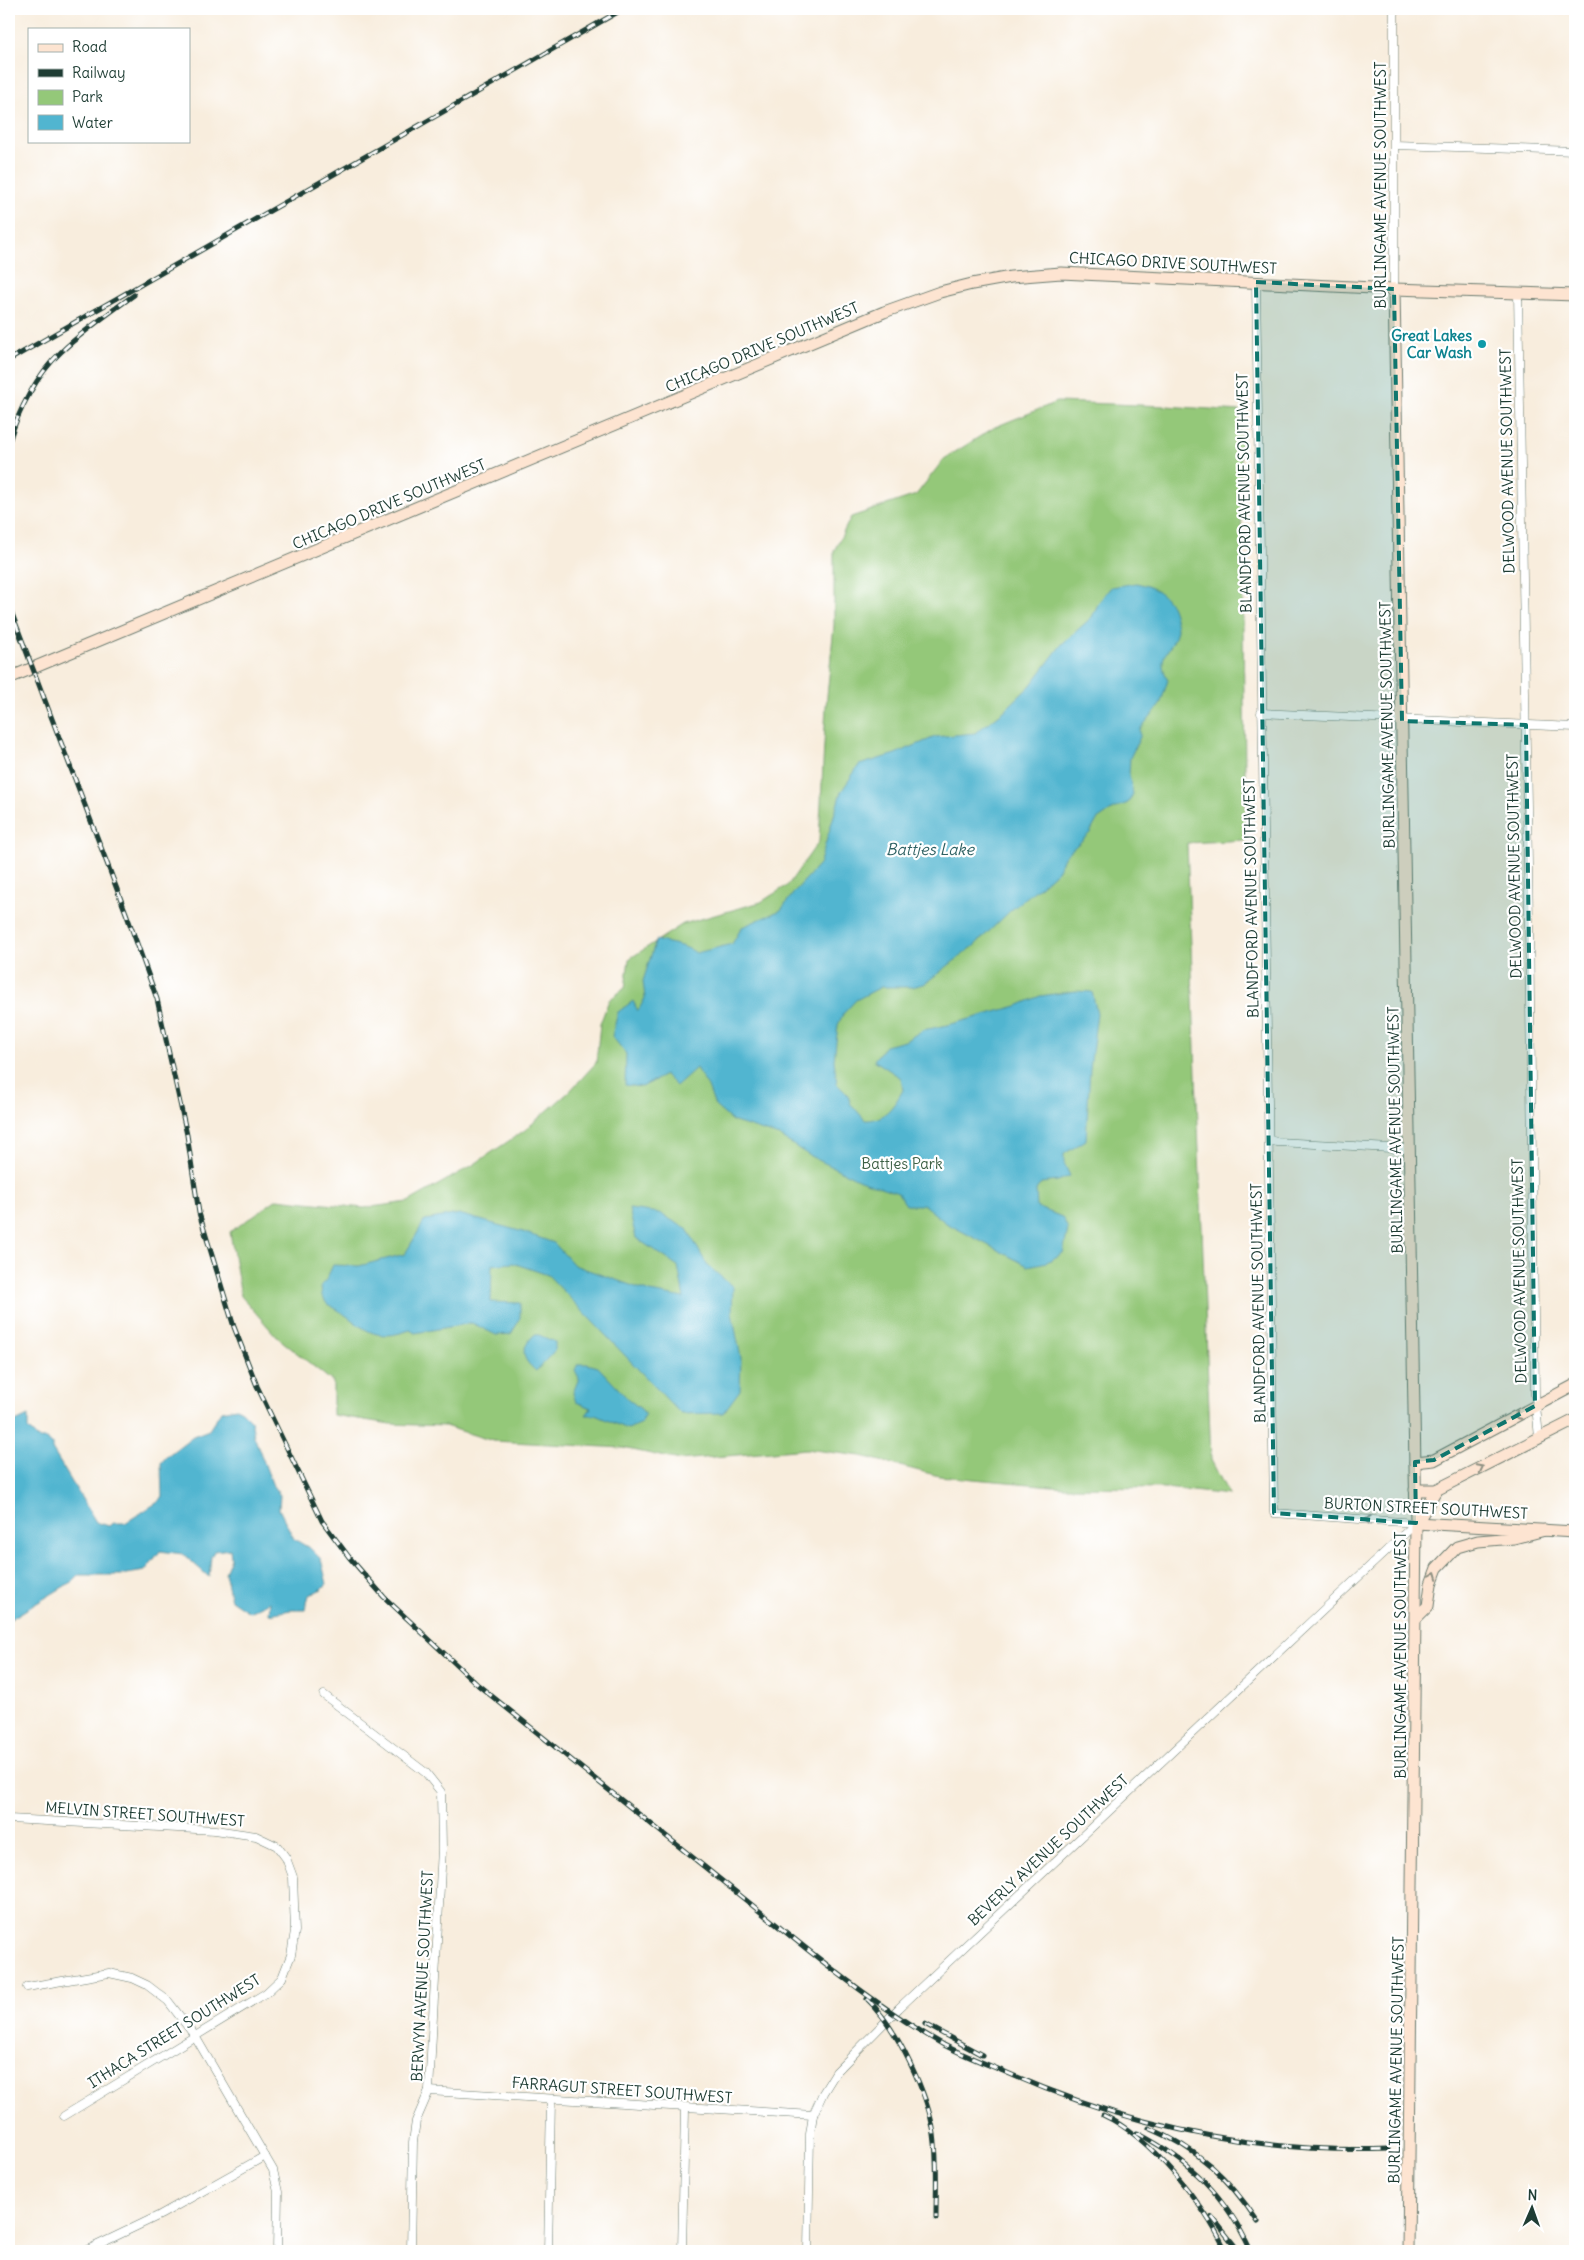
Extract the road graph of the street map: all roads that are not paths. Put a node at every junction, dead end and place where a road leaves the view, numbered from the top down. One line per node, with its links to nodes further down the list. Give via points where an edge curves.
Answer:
1 (1394, 9): 2 (street, BURLINGAME AVENUE SOUTHWEST)
2 (1395, 145): 3 (street); 5 (street, BURLINGAME AVENUE SOUTHWEST)
3 (1575, 152)
4 (1256, 282): 5 (street, CHICAGO DRIVE SOUTHWEST); 8 (street, CHICAGO DRIVE SOUTHWEST, via 1061,273 1011,277 940,292 858,322); 9 (street, BLANDFORD AVENUE SOUTHWEST)
5 (1394, 289): 6 (street, CHICAGO DRIVE SOUTHWEST); 10 (street, BURLINGAME AVENUE SOUTHWEST)
6 (1518, 293): 7 (street, CHICAGO DRIVE SOUTHWEST); 11 (street, DELWOOD AVENUE SOUTHWEST)
7 (1575, 295)
8 (9, 678)
9 (1261, 713): 10 (street); 13 (street, BLANDFORD AVENUE SOUTHWEST)
10 (1402, 721): 11 (street); 14 (street, BURLINGAME AVENUE SOUTHWEST)
11 (1526, 725): 12 (street); 16 (street, DELWOOD AVENUE SOUTHWEST)
12 (1575, 727)
13 (1269, 1140): 14 (street); 22 (street, BLANDFORD AVENUE SOUTHWEST)
14 (1410, 1149): 19 (street, BURLINGAME AVENUE SOUTHWEST)
15 (1575, 1385): 16 (street)
16 (1535, 1406): 18 (street, DELWOOD AVENUE SOUTHWEST); 19 (street, one-way to 19, via 1434,1460)
17 (1575, 1420): 18 (street)
18 (1539, 1438): 21 (street, one-way to 18)
19 (1415, 1462): 20 (street, BURLINGAME AVENUE SOUTHWEST)
20 (1415, 1490): 21 (street); 23 (street, BURLINGAME AVENUE SOUTHWEST)
21 (1436, 1490): 23 (street)
22 (1274, 1513): 23 (street, BURTON STREET SOUTHWEST, one-way to 22)
23 (1416, 1524): 24 (street, BURTON STREET SOUTHWEST); 26 (street, BURLINGAME AVENUE SOUTHWEST); 35 (street, BEVERLY AVENUE SOUTHWEST, via 852,2054 836,2072)
24 (1545, 1530): 25 (street, BURTON STREET SOUTHWEST); 26 (street, one-way to 24, via 1428,1606 1437,1568 1457,1548 1478,1541 1514,1538)
25 (1575, 1532)
26 (1416, 1618): 44 (street, BURLINGAME AVENUE SOUTHWEST)
27 (324, 1695): 32 (street, BERWYN AVENUE SOUTHWEST, via 426,1773 441,1792 442,1849)
28 (9, 1820): 29 (street, MELVIN STREET SOUTHWEST, via 215,1830 256,1836)
29 (277, 1846): 31 (street, ITHACA STREET SOUTHWEST, via 293,1877 294,1896 295,1931 291,1955 282,1978 266,1993)
30 (27, 1987): 31 (street, via 109,1974 132,1978 168,2001)
31 (195, 2036): 36 (street, ITHACA STREET SOUTHWEST); 37 (street)
32 (429, 2091): 33 (street, FARRAGUT STREET SOUTHWEST); 40 (street, BERWYN AVENUE SOUTHWEST, via 416,2121 413,2142)
33 (551, 2100): 34 (street, FARRAGUT STREET SOUTHWEST); 41 (street)
34 (685, 2109): 35 (street, FARRAGUT STREET SOUTHWEST); 42 (street)
35 (813, 2115): 43 (street, BEVERLY AVENUE SOUTHWEST)
36 (64, 2116)
37 (266, 2156): 38 (street, via 160,2215); 39 (street, via 278,2192)
38 (85, 2251)
39 (277, 2251)
40 (411, 2251)
41 (548, 2251)
42 (682, 2251)
43 (808, 2251)
44 (1408, 2251)

